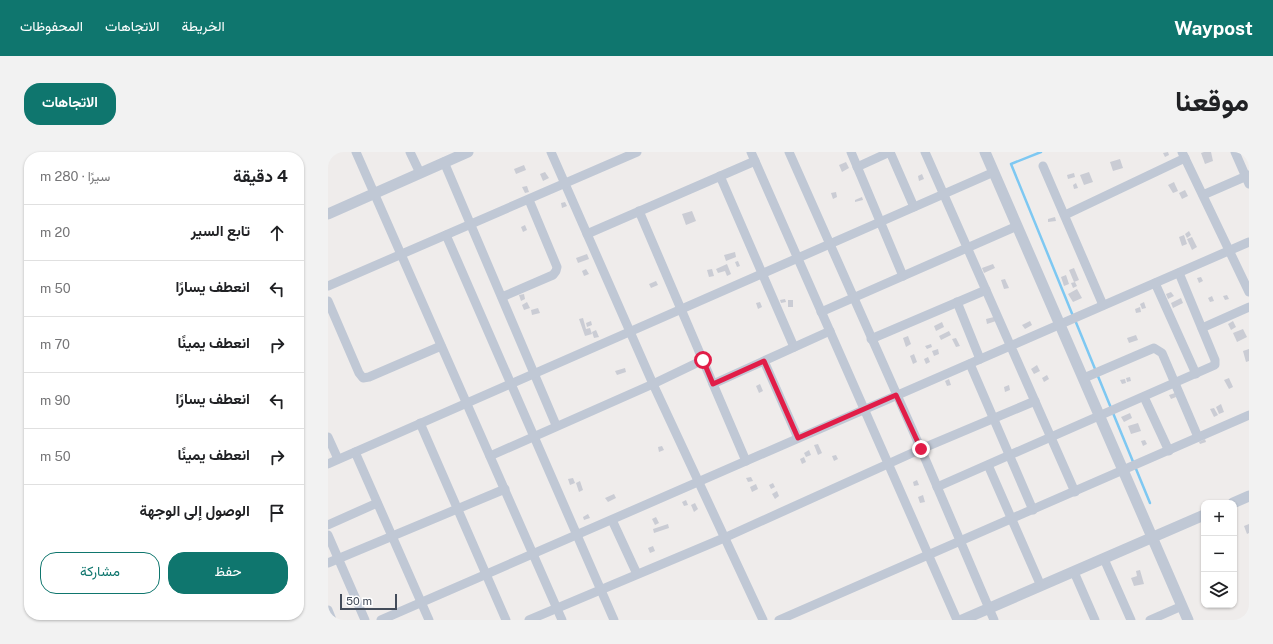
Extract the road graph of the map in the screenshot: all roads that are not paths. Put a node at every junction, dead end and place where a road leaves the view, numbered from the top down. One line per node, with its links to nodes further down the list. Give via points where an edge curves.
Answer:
1 (356, 152): 23 (street)
2 (410, 152): 19 (street)
3 (468, 152): 15 (street)
4 (551, 152): 22 (street)
5 (637, 152): 22 (street)
6 (751, 152): 14 (street)
7 (789, 152): 37 (street)
8 (851, 152): 17 (street)
9 (890, 152): 17 (street); 27 (street)
10 (925, 152): 24 (street)
11 (985, 152): 18 (street)
12 (1235, 152): 21 (street)
13 (1184, 155): 25 (street); 30 (street)
14 (755, 161): 20 (street); 41 (street)
15 (444, 162): 19 (street); 32 (street)
16 (1044, 166): 30 (street)
17 (857, 167): 31 (street)
18 (994, 172): 24 (street); 33 (street)
19 (420, 173): 23 (street)
20 (720, 176): 28 (street); 42 (street)
21 (1248, 178): 25 (street)
22 (565, 183): 26 (street); 34 (street)
23 (375, 194): 29 (street); 40 (street)
24 (944, 194): 27 (street); 38 (street)
25 (1203, 195): 39 (street)
26 (529, 200): 32 (street); 49 (street, via 557,267 556,271 553,275)
27 (914, 207): 31 (street)
28 (639, 212): 34 (street); 55 (street)
29 (328, 214)
30 (1065, 215): 53 (street)
31 (880, 222): 37 (street); 44 (street)
32 (471, 224): 35 (street); 49 (street)
33 (1017, 226): 38 (street); 57 (street)
34 (587, 234): 59 (street)
35 (446, 235): 40 (street); 72 (street)
36 (1249, 242): 39 (street)
37 (828, 244): 41 (street); 50 (street)
38 (967, 248): 44 (street); 47 (street)
39 (1229, 250): 43 (street); 48 (street)
40 (401, 255): 46 (street); 62 (street)
41 (798, 258): 42 (street); 56 (street)
42 (762, 273): 55 (street); 64 (street)
43 (1179, 273): 45 (street); 58 (street)
44 (903, 276): 50 (street)
45 (1156, 283): 53 (street); 70 (street)
46 (328, 286)
47 (986, 290): 52 (street); 63 (street)
48 (1249, 292)
49 (502, 297): 69 (street)
50 (852, 298): 56 (street); 61 (street)
51 (328, 301): 62 (street, via 363,378)
52 (957, 302): 61 (street); 65 (street)
53 (1103, 305): 57 (street)
54 (1249, 307): 58 (street)
55 (681, 309): 59 (street); 66 (street)
56 (821, 312): 60 (street)
57 (1060, 324): 63 (street); 71 (street)
58 (1202, 328): 70 (street, via 1216,362 1215,365)
59 (630, 331): 69 (street); 74 (street)
60 (830, 331): 64 (street); 80 (street)
61 (871, 339): 76 (street)
62 (441, 346): 79 (street)
63 (1011, 346): 65 (street); 78 (street)
64 (794, 347): 67 (street)
65 (980, 359): 68 (street)
66 (703, 360): 74 (street); 75 (street)
67 (764, 361): 75 (street); 89 (street)
68 (970, 364): 76 (street); 83 (street)
69 (534, 374): 72 (street); 85 (street)
70 (1196, 374): 73 (street)
71 (1084, 378): 73 (street, via 1154,348 1162,353); 82 (street)
72 (511, 383): 79 (street); 86 (street)
73 (1176, 383): 77 (street); 88 (street)
74 (652, 384): 85 (street); 102 (street)
75 (713, 384): 97 (street)
76 (896, 395): 80 (street); 91 (street)
77 (1144, 397): 82 (street); 92 (street)
78 (1034, 401): 83 (street); 90 (street)
79 (467, 403): 84 (street); 95 (street)
80 (864, 410): 89 (street); 99 (street)
81 (1249, 415): 88 (street)
82 (1100, 416): 90 (street); 101 (street)
83 (994, 418): 91 (street); 94 (street)
84 (420, 424): 93 (street); 109 (street)
85 (556, 425): 86 (street)
86 (534, 435): 95 (street); 116 (street)
87 (328, 437): 96 (street)
88 (1198, 437): 92 (street)
89 (798, 438): 97 (street)
90 (1051, 438): 94 (street); 105 (street)
91 (921, 449): 99 (street); 103 (street)
92 (1169, 451): 101 (street)
93 (355, 452): 96 (street); 108 (street)
94 (1010, 455): 100 (street); 110 (street)
95 (490, 456): 104 (street)
96 (338, 459): 98 (street)
97 (746, 461): 102 (street)
98 (328, 464)
99 (888, 464): 118 (street); 122 (street)
100 (988, 465): 103 (street); 112 (street)
101 (1124, 471): 105 (street); 119 (street)
102 (699, 482): 113 (street); 118 (street)
103 (937, 487): 120 (street)
104 (505, 489): 109 (street); 121 (street)
105 (1075, 492): 110 (street)
106 (1249, 496): 107 (street)
107 (1237, 501)
108 (377, 503): 114 (street); 117 (street)
109 (456, 510): 117 (street); 128 (street)
110 (1033, 510): 112 (street)
111 (1201, 517): 119 (street)
112 (1011, 519): 120 (street); 129 (street)
113 (612, 520): 116 (street); 127 (street)
114 (328, 525)
115 (328, 535): 123 (street)
116 (577, 535): 121 (street); 130 (street)
117 (392, 537): 123 (street); 131 (street)
118 (724, 538): 127 (street); 144 (street)
119 (1153, 538): 124 (street); 132 (street)
120 (961, 541): 122 (street); 134 (street)
121 (533, 554): 128 (street); 133 (street)
122 (928, 555): 145 (street); 146 (street)
123 (338, 559): 125 (street); 137 (street)
124 (1104, 559): 126 (street); 150 (street)
125 (328, 563)
126 (1074, 572): 129 (street); 149 (street)
127 (637, 574): 130 (street)
128 (485, 575): 131 (street); 140 (street)
129 (1041, 586): 134 (street)
130 (601, 589): 133 (street); 143 (street)
131 (422, 603): 138 (street); 139 (street)
132 (1182, 606): 151 (street); 152 (street)
133 (556, 608): 141 (street); 142 (street)
134 (989, 609): 147 (street); 148 (street)
135 (328, 610): 136 (street)
136 (332, 620)
137 (365, 620)
138 (381, 620)
139 (429, 620)
140 (506, 620)
141 (529, 620)
142 (562, 620)
143 (614, 620)
144 (763, 620)
145 (779, 620)
146 (957, 620)
147 (962, 620)
148 (994, 620)
149 (1095, 620)
150 (1131, 620)
151 (1150, 620)
152 (1188, 620)

